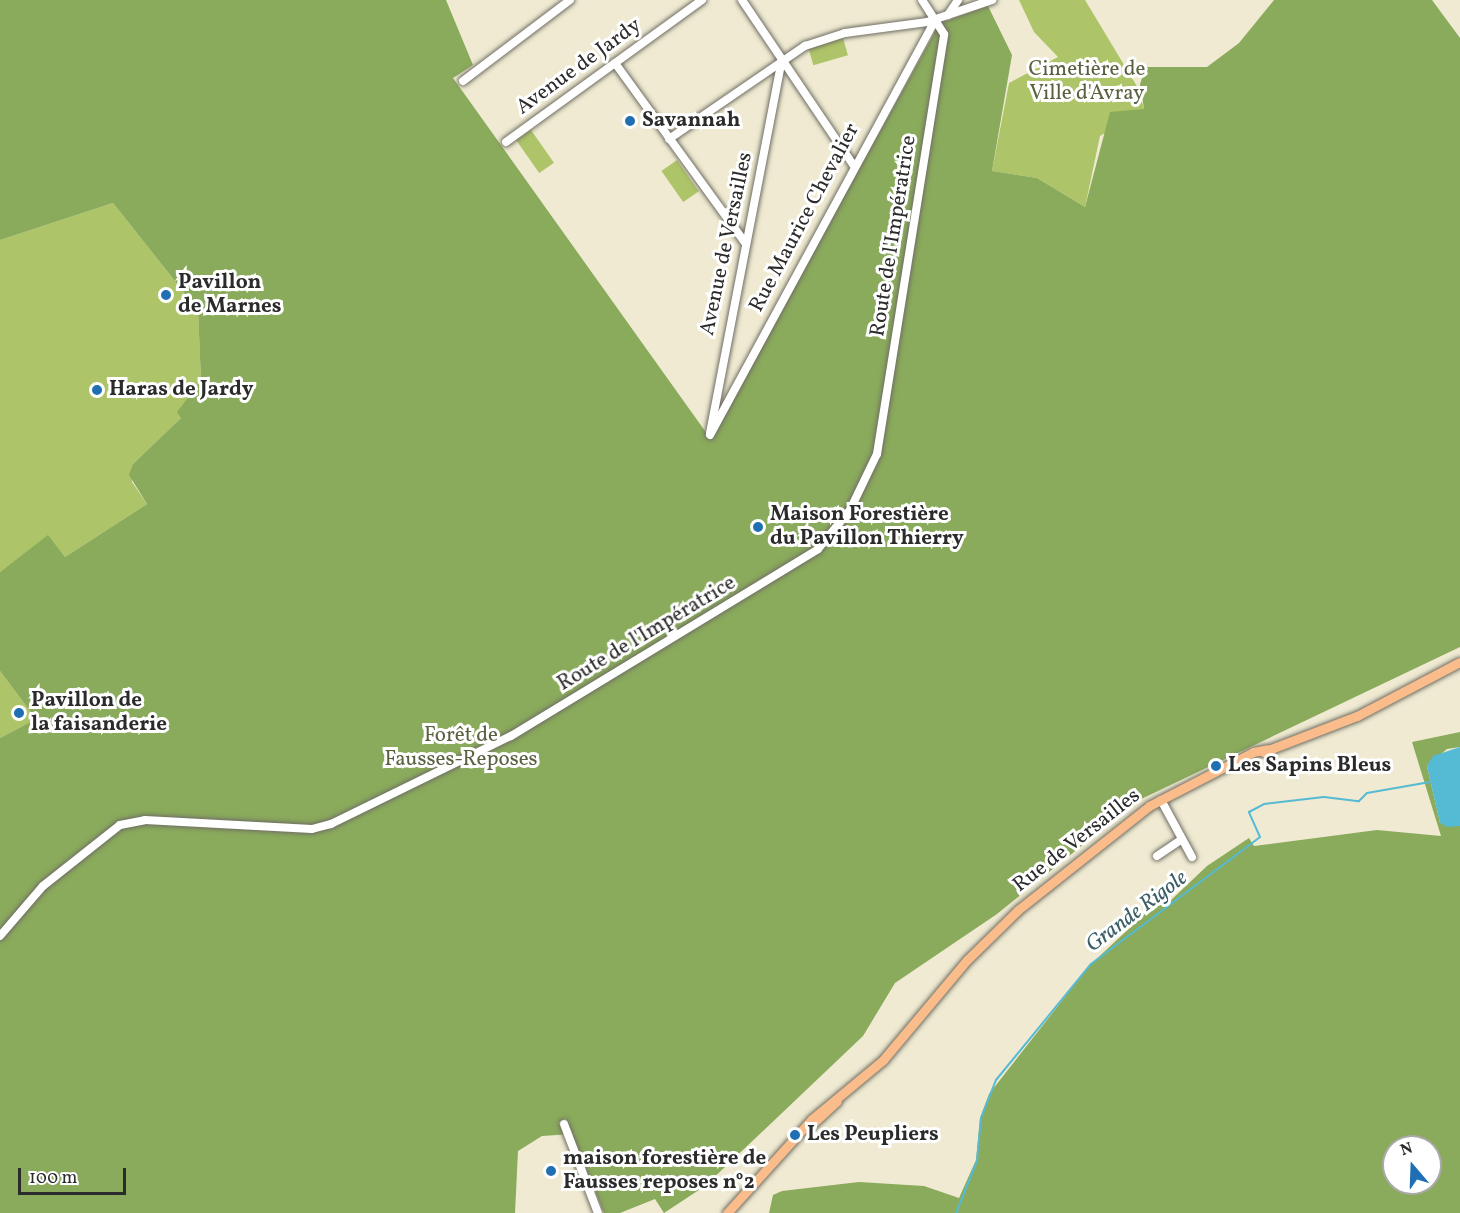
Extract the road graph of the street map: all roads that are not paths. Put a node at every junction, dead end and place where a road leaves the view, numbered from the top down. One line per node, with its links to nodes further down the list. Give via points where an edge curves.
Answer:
1 (570, 0): 11 (street)
2 (702, 0): 10 (street, Avenue de Jardy)
3 (742, 0): 9 (street)
4 (922, 0): 8 (street)
5 (958, 0): 7 (street)
6 (992, 0): 7 (street)
7 (948, 15): 8 (street)
8 (935, 20): 9 (street, via 845,33 805,46); 14 (street, Rue Maurice Chevalier); 22 (street, Route de l'Impératrice, via 944,34 877,454 850,510 815,553 511,736 331,824 312,829 145,820 120,825 43,886)
9 (782, 60): 12 (street); 14 (street); 15 (street, Avenue de Versailles)
10 (615, 63): 12 (street); 13 (street, Avenue de Jardy)
11 (463, 81)
12 (669, 139): 15 (street)
13 (506, 142)
14 (854, 166): 16 (street, Rue Maurice Chevalier)
15 (746, 244): 16 (street, Avenue de Versailles)
16 (710, 435)
17 (1460, 662): 18 (main road, Rue de Versailles, via 1357,716 1238,760)
18 (1161, 800): 19 (street); 25 (main road, Rue de Versailles, via 1018,910 981,949 974,965 960,974 883,1060 808,1127)
19 (1182, 839): 20 (street); 21 (street)
20 (1157, 856)
21 (1192, 857)
22 (0, 936)
23 (564, 1124): 24 (street)
24 (598, 1213)
25 (727, 1213)

